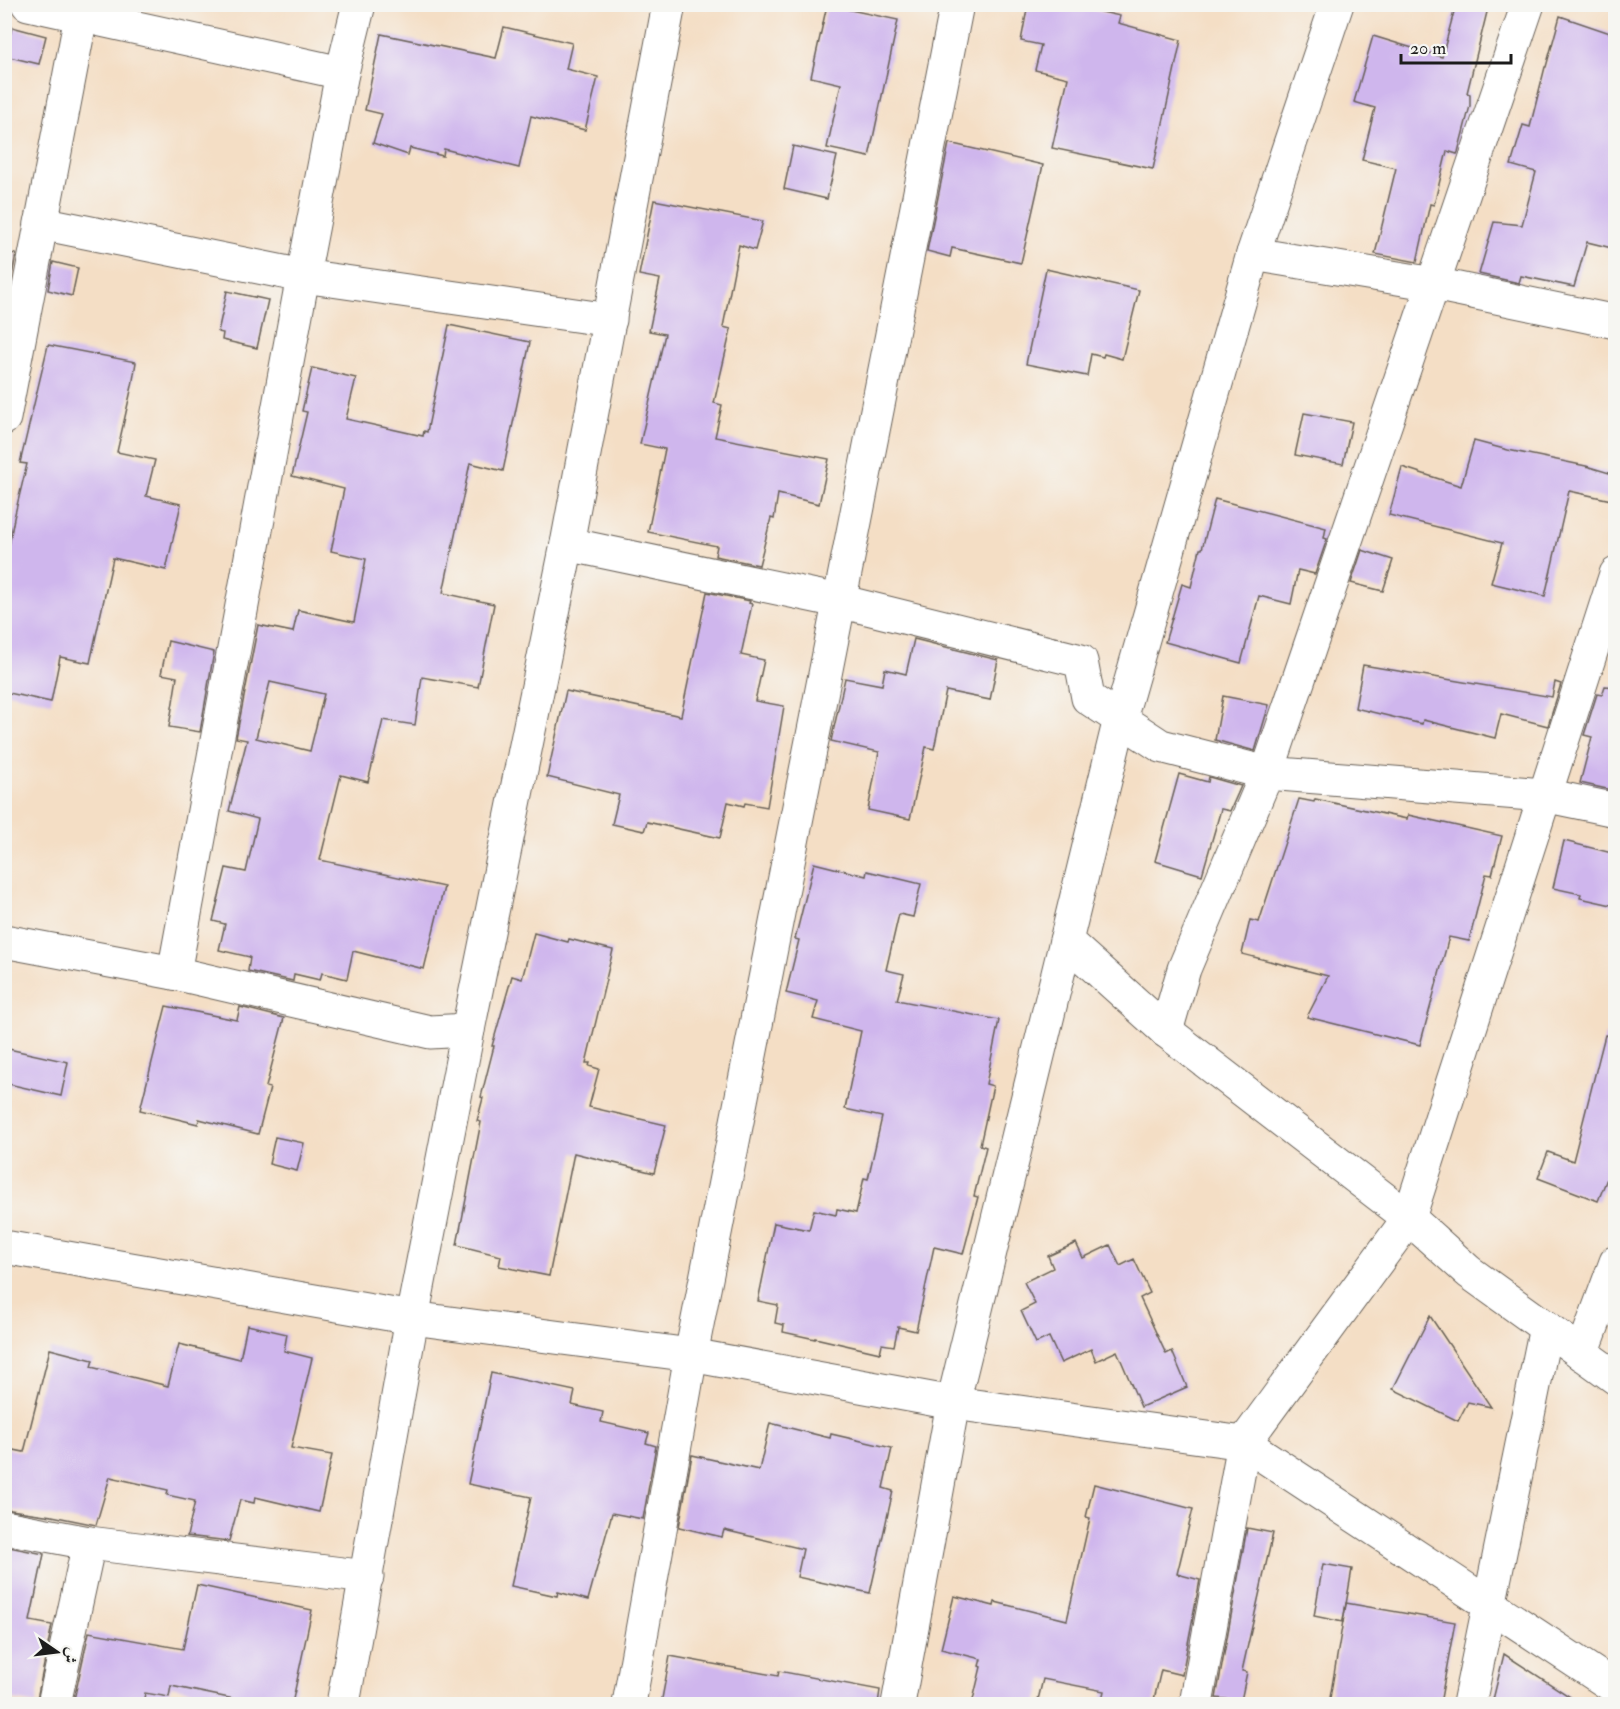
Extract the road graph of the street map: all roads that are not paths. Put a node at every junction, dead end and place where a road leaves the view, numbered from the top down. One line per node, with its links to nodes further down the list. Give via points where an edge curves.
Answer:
1 (28, 4): 7 (street)
2 (359, 4): 8 (street)
3 (669, 4): 13 (street)
4 (957, 4): 18 (street)
5 (1337, 4): 10 (street)
6 (1528, 4): 12 (street)
7 (81, 16): 8 (street); 9 (street)
8 (342, 73): 11 (street)
9 (41, 223): 11 (street); 15 (street)
10 (1253, 254): 12 (street); 19 (street)
11 (303, 276): 13 (street); 25 (street)
12 (1434, 284): 14 (street); 20 (street)
13 (610, 320): 16 (street)
14 (1616, 322)
15 (4, 418)
16 (567, 544): 18 (street); 26 (street)
17 (1616, 574): 21 (street)
18 (839, 601): 19 (street, via 1081,661 1088,698); 34 (street)
19 (1120, 719): 20 (street, via 1161,746); 24 (street)
20 (1267, 773): 21 (street); 27 (street, via 1184,969)
21 (1544, 795): 22 (street); 28 (street)
22 (1616, 810)
23 (4, 941): 25 (street)
24 (1066, 942): 27 (street); 36 (street)
25 (174, 973): 26 (street, via 430,1032)
26 (468, 1030): 31 (street)
27 (1166, 1030): 28 (street)
28 (1409, 1218): 32 (street, via 1469,1272); 37 (street)
29 (4, 1247): 31 (street)
30 (1616, 1262): 33 (street)
31 (412, 1318): 34 (street); 40 (street)
32 (1546, 1327): 33 (street); 41 (street)
33 (1582, 1354): 35 (street)
34 (691, 1355): 36 (street); 45 (street)
35 (1616, 1378)
36 (953, 1403): 37 (street); 46 (street)
37 (1244, 1443): 41 (street); 47 (street)
38 (4, 1527): 39 (street)
39 (89, 1543): 40 (street); 43 (street)
40 (367, 1577): 44 (street)
41 (1489, 1605): 42 (street); 48 (street)
42 (1616, 1688)
43 (54, 1704)
44 (343, 1704)
45 (629, 1704)
46 (898, 1704)
47 (1196, 1704)
48 (1468, 1704)

